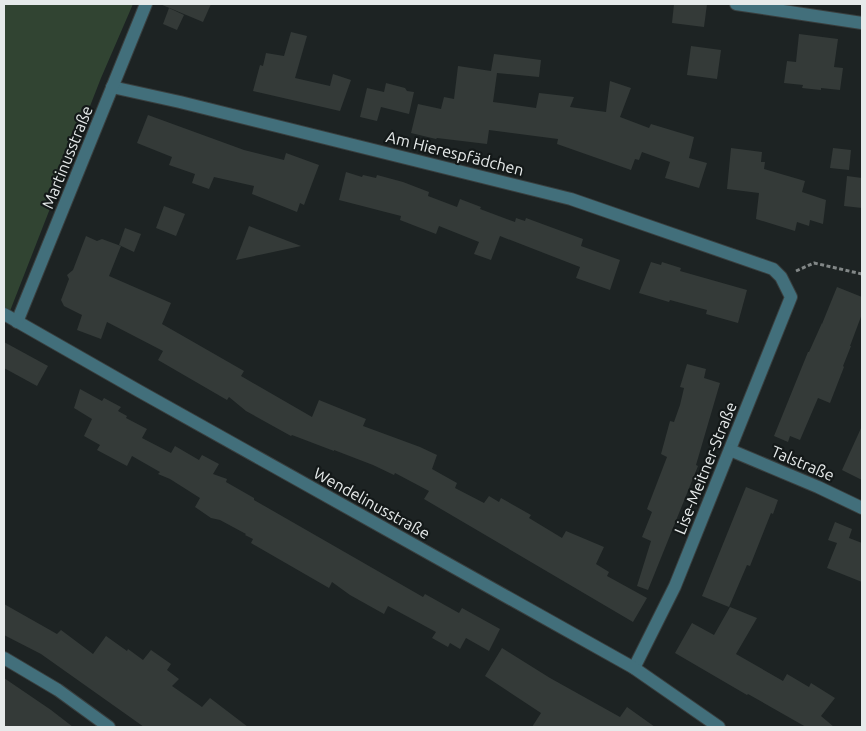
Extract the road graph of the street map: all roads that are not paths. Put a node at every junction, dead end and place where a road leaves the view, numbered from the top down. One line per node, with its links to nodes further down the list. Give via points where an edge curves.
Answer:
1 (146, 4): 4 (street, Martinusstraße)
2 (736, 4): 3 (street)
3 (862, 23)
4 (112, 87): 5 (street, Am Hierespfädchen, via 571,199 772,270); 7 (street, Martinusstraße)
5 (781, 278): 8 (street, Lise-Meitner-Straße, via 791,297)
6 (4, 314): 7 (street, Wendelinusstraße)
7 (17, 322): 11 (street, Wendelinusstraße)
8 (730, 450): 9 (street, Talstraße); 11 (street, Lise-Meitner-Straße, via 675,586)
9 (862, 508)
10 (4, 658): 12 (street, via 58,690)
11 (634, 668): 13 (street, Wendelinusstraße)
12 (109, 727)
13 (719, 727)

